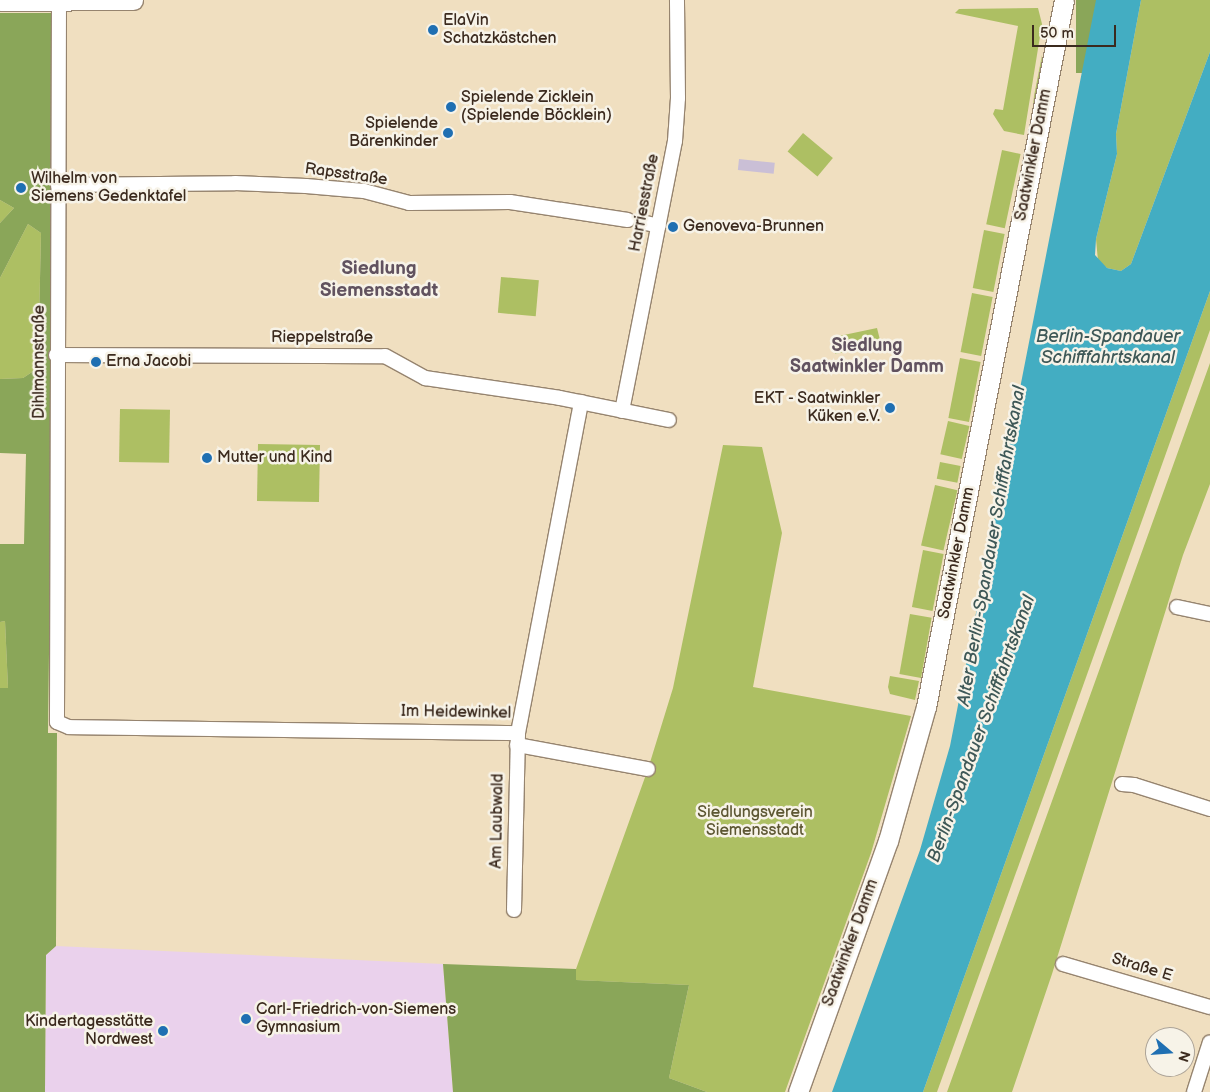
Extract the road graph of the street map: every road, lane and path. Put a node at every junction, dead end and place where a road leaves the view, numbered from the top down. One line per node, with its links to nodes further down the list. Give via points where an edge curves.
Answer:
1 (133, 0): 5 (main road)
2 (677, 0): 10 (street, Harriesstraße, via 675,141 652,224)
3 (1064, 0): 23 (main road, Saatwinkler Damm, via 926,707 888,841)
4 (0, 1): 5 (main road)
5 (59, 1): 6 (street, Dihlmannstraße)
6 (58, 185): 7 (street, Rapsstraße, via 227,183 313,186 364,191 408,203 510,202 566,208); 8 (street, Dihlmannstraße)
7 (628, 220)
8 (56, 355): 9 (street, Rieppelstraße, via 385,356 425,378); 14 (street, Dihlmannstraße)
9 (581, 402): 10 (street, Rieppelstraße); 15 (street, Im Heidewinkel)
10 (622, 410): 11 (street, Rieppelstraße)
11 (669, 420)
12 (1177, 607): 13 (street)
13 (1210, 614)
14 (57, 722): 15 (street, Im Heidewinkel, via 68,727)
15 (517, 739): 16 (street, Im Heidewinkel); 19 (street, Am Laubwald)
16 (648, 769)
17 (1122, 784): 18 (street)
18 (1210, 809)
19 (514, 910)
20 (1063, 964): 21 (street, Straße E)
21 (1210, 1006)
22 (1210, 1042): 24 (street)
23 (798, 1092)
24 (1194, 1092)

